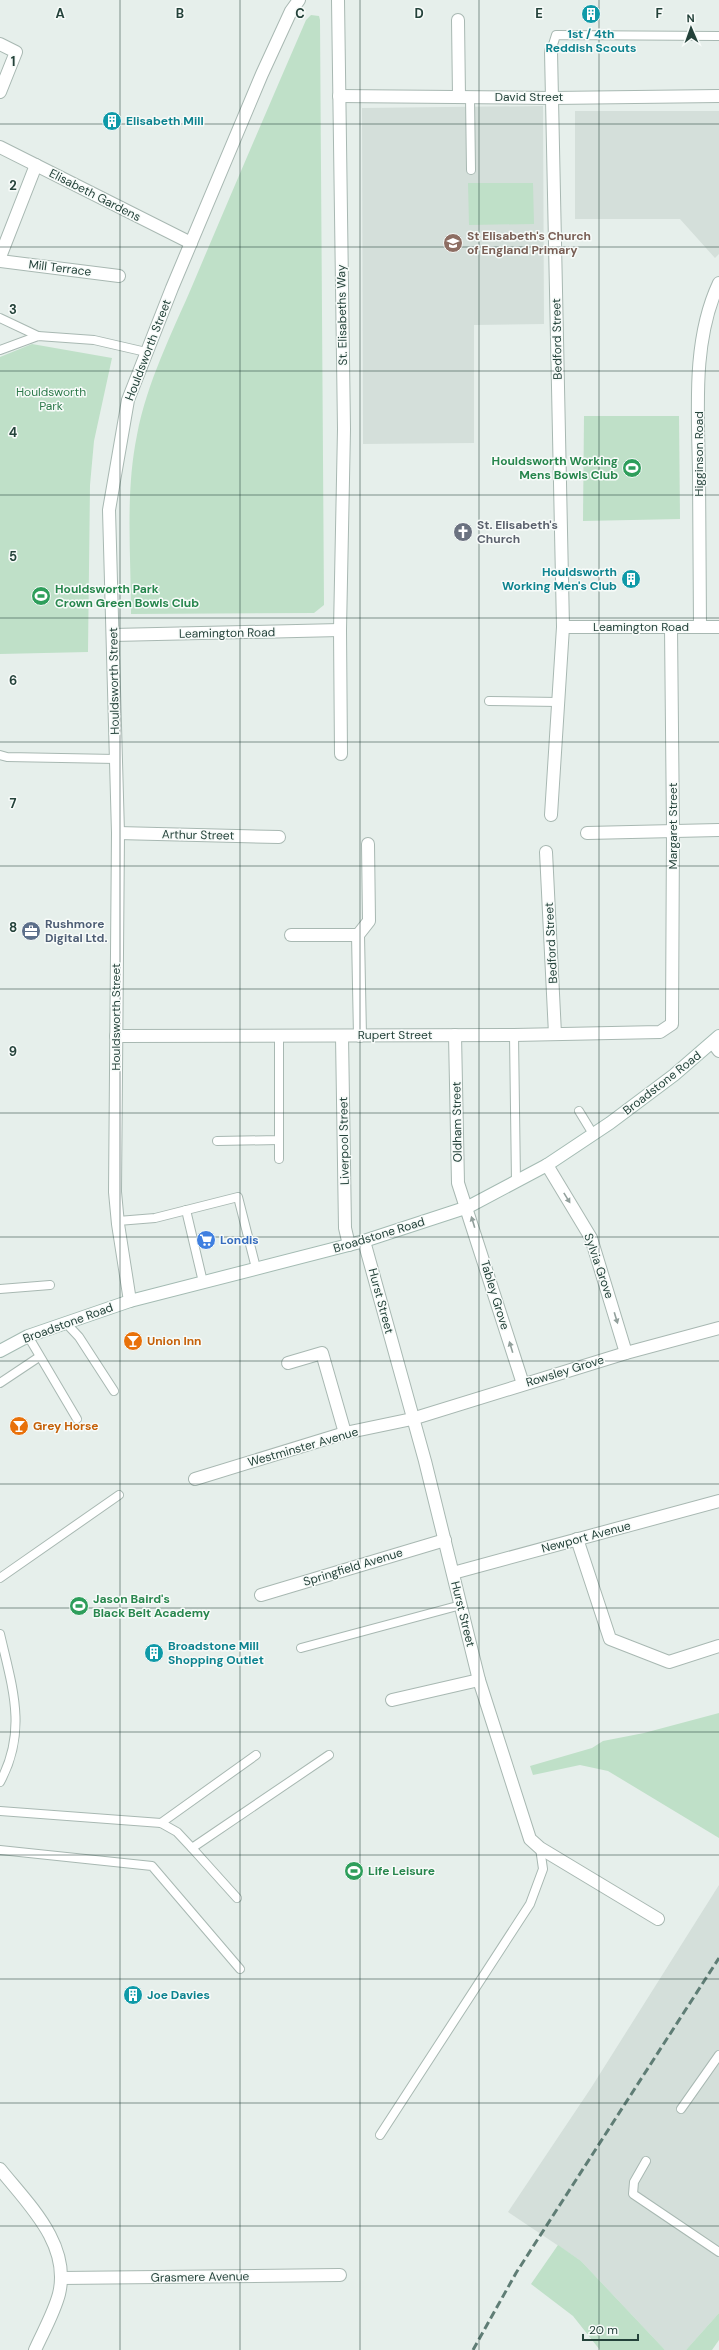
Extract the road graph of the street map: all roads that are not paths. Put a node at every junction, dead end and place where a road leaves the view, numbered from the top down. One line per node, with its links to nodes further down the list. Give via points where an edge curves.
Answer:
1 (298, 0): 15 (street, Houldsworth Street, via 262,74)
2 (338, 0): 8 (street, St. Elisabeths Way)
3 (458, 20): 10 (street)
4 (719, 36): 6 (lane, via 556,35)
5 (0, 44): 7 (street, via 16,52)
6 (551, 51): 11 (street, Bedford Street)
7 (0, 92)
8 (339, 96): 10 (street, David Street); 28 (street, St. Elisabeths Way, via 344,429)
9 (719, 96): 11 (street, David Street)
10 (464, 97): 11 (street, David Street); 14 (lane)
11 (552, 98): 24 (street, Bedford Street)
12 (0, 147): 13 (street, Elisabeth Gardens)
13 (36, 165): 15 (street, Elisabeth Gardens); 16 (street)
14 (471, 170)
15 (191, 243): 23 (street, Houldsworth Street)
16 (0, 257)
17 (0, 261): 18 (street, Mill Terrace)
18 (119, 276)
19 (719, 283): 26 (street, Higginson Road, via 710,302 700,363)
20 (0, 318): 21 (lane)
21 (38, 336): 22 (lane); 23 (lane, via 94,340)
22 (0, 350)
23 (146, 352): 29 (street, Houldsworth Street, via 128,400 109,510)
24 (563, 627): 25 (street, Leamington Road); 31 (street, Bedford Street)
25 (671, 627): 26 (street, Leamington Road); 36 (street, Margaret Street)
26 (700, 627): 27 (street, Leamington Road)
27 (719, 627)
28 (340, 630): 29 (street, Leamington Road); 32 (street, St. Elisabeths Way)
29 (113, 635): 34 (street, Houldsworth Street)
30 (489, 701): 31 (lane)
31 (558, 702): 35 (street, Bedford Street)
32 (341, 754)
33 (0, 756): 34 (lane)
34 (116, 759): 39 (street, Houldsworth Street)
35 (551, 815)
36 (673, 830): 37 (street); 38 (street); 45 (street, Margaret Street)
37 (719, 830)
38 (587, 833)
39 (118, 834): 40 (street, Arthur Street); 49 (street, Houldsworth Street)
40 (279, 837)
41 (368, 844): 44 (street, via 369,921)
42 (546, 852): 46 (street, Bedford Street)
43 (291, 935): 44 (street)
44 (358, 935): 52 (street)
45 (672, 1024): 46 (street, Rupert Street, via 660,1032)
46 (555, 1034): 48 (street, Rupert Street)
47 (455, 1035): 48 (street, Rupert Street); 52 (street, Rupert Street); 61 (street, Oldham Street, via 458,1183)
48 (514, 1035): 60 (lane)
49 (116, 1036): 50 (street, Rupert Street); 63 (street, Houldsworth Street, via 115,1192)
50 (278, 1036): 51 (street, Rupert Street); 56 (lane)
51 (342, 1036): 52 (street, Rupert Street); 65 (street, Liverpool Street, via 345,1228)
52 (360, 1036)
53 (717, 1043): 55 (street, Broadstone Road)
54 (579, 1111): 55 (lane)
55 (593, 1134): 59 (street, Broadstone Road)
56 (279, 1140): 57 (lane); 58 (lane)
57 (217, 1141)
58 (279, 1159)
59 (547, 1165): 60 (street, Broadstone Road); 75 (street, Sylvia Grove, one-way to 75, via 591,1238)
60 (516, 1182): 61 (street, Broadstone Road)
61 (468, 1206): 64 (street, Broadstone Road); 79 (street, Tabley Grove, one-way to 61)
62 (186, 1210): 63 (lane, via 155,1218); 66 (lane, via 238,1197); 67 (lane)
63 (118, 1221): 70 (street, Houldsworth Street)
64 (364, 1241): 65 (street, Broadstone Road); 82 (street, Hurst Street)
65 (349, 1245): 66 (street, Broadstone Road)
66 (256, 1268): 67 (street, Broadstone Road)
67 (203, 1282): 70 (street, Broadstone Road)
68 (50, 1284): 69 (lane)
69 (0, 1289)
70 (130, 1301): 71 (street, Broadstone Road)
71 (65, 1322): 73 (street, Broadstone Road); 80 (lane, via 79,1337)
72 (719, 1328): 75 (street, Rowsley Grove)
73 (28, 1336): 74 (street, Broadstone Road); 76 (lane)
74 (0, 1351)
75 (626, 1353): 79 (street, Rowsley Grove)
76 (39, 1357): 78 (lane); 81 (lane)
77 (288, 1363): 83 (street, via 322,1353)
78 (0, 1383)
79 (523, 1384): 82 (street, Rowsley Grove)
80 (114, 1391)
81 (77, 1419)
82 (412, 1419): 83 (street, Westminster Avenue); 88 (street, Hurst Street)
83 (345, 1433): 84 (street, Westminster Avenue)
84 (195, 1479)
85 (119, 1495): 90 (lane)
86 (719, 1501): 87 (street, Newport Avenue)
87 (577, 1539): 89 (street, Newport Avenue); 94 (street, via 610,1639 669,1662)
88 (445, 1540): 89 (street, Hurst Street); 91 (street, Springfield Avenue)
89 (453, 1573): 92 (street, Hurst Street)
90 (0, 1578)
91 (261, 1595)
92 (461, 1605): 95 (lane); 96 (street, Hurst Street)
93 (0, 1634): 100 (lane, via 13,1690 17,1729 8,1767)
94 (719, 1646)
95 (301, 1648)
96 (479, 1680): 97 (street); 104 (street, Hurst Street, via 530,1839)
97 (392, 1700)
98 (329, 1755): 103 (lane)
99 (256, 1756): 102 (lane)
100 (0, 1782)
101 (0, 1811): 102 (lane)
102 (161, 1823): 103 (lane, via 177,1832)
103 (192, 1848): 106 (lane)
104 (540, 1848): 107 (street, Hurst Street); 111 (lane, via 543,1869 530,1904)
105 (0, 1850): 108 (lane, via 152,1866)
106 (236, 1898)
107 (658, 1919)
108 (240, 1969)
109 (719, 2055): 110 (lane)
110 (681, 2109)
111 (380, 2135)
112 (646, 2160): 114 (lane, via 634,2182 633,2194)
113 (0, 2170): 116 (street, via 46,2226 60,2260)
114 (719, 2252)
115 (340, 2275): 116 (street, Grasmere Avenue)
116 (61, 2278): 117 (street, via 59,2294)
117 (36, 2350)

